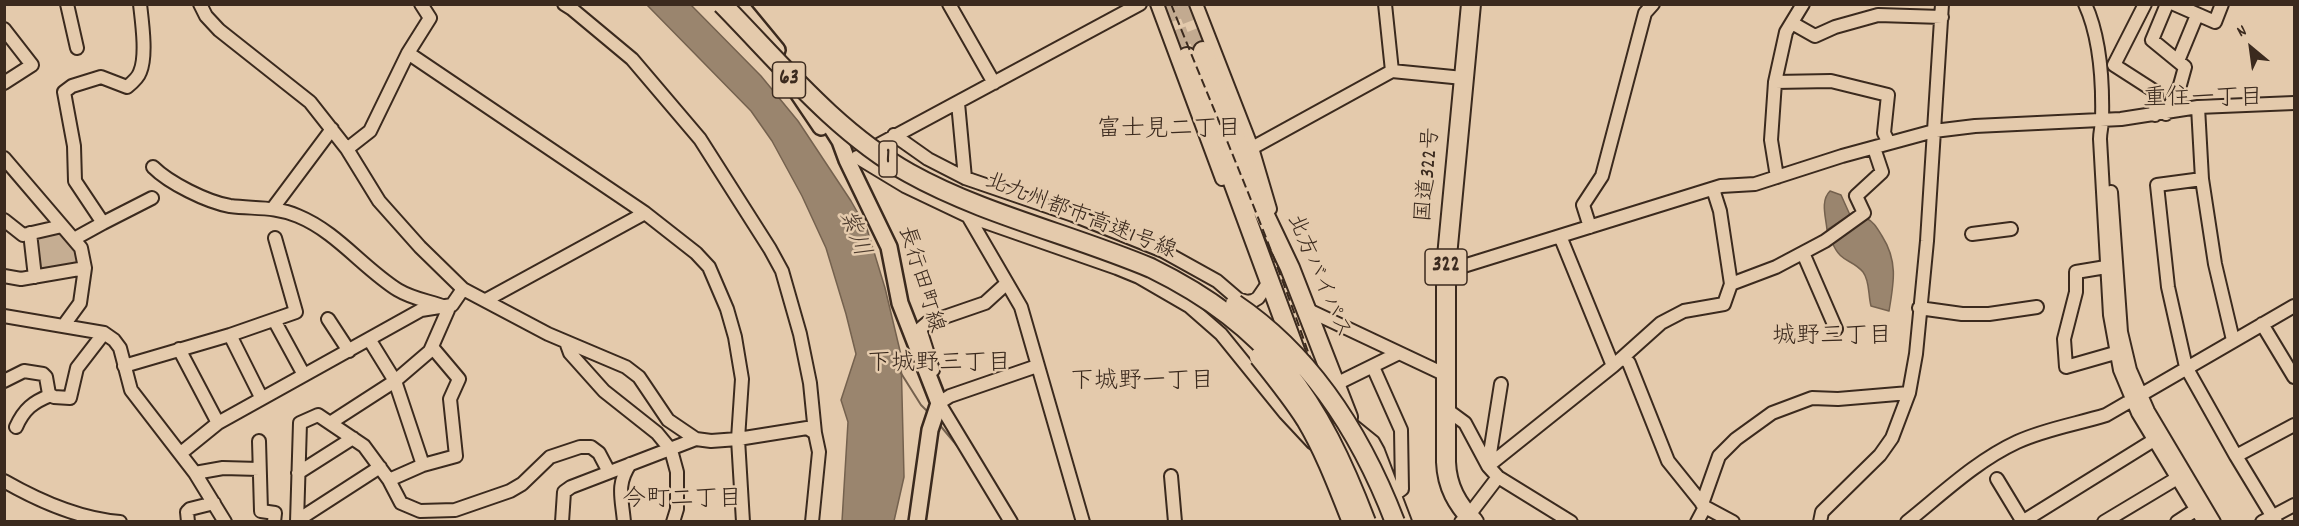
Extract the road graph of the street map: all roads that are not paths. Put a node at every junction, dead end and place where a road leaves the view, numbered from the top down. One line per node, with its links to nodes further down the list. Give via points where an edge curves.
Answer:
1 (67, 4): 25 (street)
2 (140, 4): 57 (street, via 144,33 141,72 134,81 127,87 101,77 85,80 63,92 74,146 75,181)
3 (200, 4): 38 (street, via 219,30 302,94)
4 (421, 4): 26 (street, via 430,18)
5 (564, 4): 127 (street, via 632,59 700,139 770,249 782,271 800,334)
6 (723, 4): 46 (main road, 長行田町線 / 63, via 791,82 828,137); 66 (highway, 北九州都市高速1号線 / 1, bridge, via 831,115 889,160 965,199)
7 (739, 4): 46 (main road, 長行田町線 / 63, via 803,82); 79 (highway, 北九州都市高速1号線 / 1, via 840,107 914,162 972,189 1158,258)
8 (949, 4): 32 (street)
9 (1140, 4): 32 (street)
10 (1157, 4): 74 (street, via 1240,225)
11 (1196, 4): 42 (street)
12 (1385, 4): 28 (street)
13 (1471, 4): 29 (highway, 国道322号 / 322)
14 (1653, 4): 59 (street, via 1645,13 1602,176 1583,205)
15 (1803, 4): 23 (street)
16 (2085, 4): 37 (street, via 2097,44)
17 (2145, 4): 36 (street, via 2114,65 2156,92)
18 (2167, 4): 27 (street, via 2152,40)
19 (2174, 4): 22 (street)
20 (2222, 4): 22 (street, via 2215,22)
21 (1942, 10): 23 (street, via 1878,15 1815,36); 39 (street)
22 (2197, 15): 27 (street)
23 (1792, 23): 30 (street)
24 (4, 29): 31 (street, via 32,65)
25 (77, 48)
26 (408, 53): 44 (street, via 370,131); 54 (street)
27 (2178, 61): 36 (street, via 2185,67 2180,85)
28 (1392, 71): 29 (street); 42 (street)
29 (1463, 78): 69 (highway, 国道322号 / 322)
30 (1775, 82): 41 (street, via 1831,81 1888,95 1884,133); 48 (street, via 1771,140)
31 (4, 83)
32 (994, 83): 33 (street)
33 (958, 103): 40 (street); 49 (street)
34 (2295, 103): 35 (street)
35 (2198, 107): 36 (street); 50 (street)
36 (2160, 114): 37 (street)
37 (2102, 120): 39 (street); 68 (street, via 2107,133)
38 (332, 129): 44 (street); 53 (street)
39 (1934, 130): 41 (street); 84 (street)
40 (894, 135): 46 (street); 49 (street)
41 (1889, 143): 43 (street)
42 (1252, 148): 71 (street)
43 (1874, 148): 48 (street); 67 (street, via 1882,172 1856,196 1864,213)
44 (347, 149): 77 (street, via 379,201)
45 (4, 158): 58 (street)
46 (852, 158): 55 (street); 107 (main road, 長行田町線 / 63, via 889,247 900,303)
47 (153, 167): 53 (street, via 180,186 229,206)
48 (1777, 177): 51 (street, via 1746,186)
49 (965, 178): 74 (street, via 1163,251 1217,281 1238,299 1247,302 1258,298)
50 (2202, 179): 94 (street); 105 (street, via 2157,185 2168,287)
51 (1719, 188): 59 (street); 76 (street)
52 (152, 198): 57 (street)
53 (273, 208): 81 (street, via 301,217 340,242 397,290)
54 (645, 213): 78 (street); 130 (street, via 709,267 727,309 742,379)
55 (968, 216): 75 (street); 121 (street, via 1117,268 1165,291 1221,333)
56 (4, 220): 61 (street, via 19,233)
57 (103, 223): 65 (street)
58 (62, 226): 61 (street); 65 (street)
59 (1590, 227): 63 (street)
60 (2011, 229): 62 (street)
61 (30, 233): 73 (street)
62 (1972, 234)
63 (1560, 236): 69 (street, via 1457,268); 101 (street)
64 (275, 238): 87 (street, via 296,312)
65 (74, 239): 70 (street, via 81,248)
66 (1097, 246): 175 (highway, bridge, via 1192,295 1235,331 1307,423); 177 (highway, 北九州都市高速1号線 / 1, bridge, via 1151,268 1203,296 1228,313 1271,353 1322,422)
67 (1803, 253): 76 (street); 90 (street)
68 (2112, 266): 100 (street); 100 (street, via 2076,272 2076,292 2064,339 2066,367); 118 (street)
69 (1446, 267): 108 (highway, 国道322号 / 322)
70 (85, 268): 73 (street); 89 (street, via 81,303)
71 (1290, 268): 74 (highway, 北方バイパス, via 1195,54); 83 (highway, 北方バイパス)
72 (4, 276): 73 (street)
73 (35, 277)
74 (1269, 282): 117 (highway, 北方バイパス)
75 (1007, 283): 103 (street, via 1021,307); 107 (street, via 985,303 927,323 920,330 934,373)
76 (1731, 284): 101 (street, via 1724,304 1684,311 1661,323)
77 (463, 289): 78 (street); 81 (street, via 452,305)
78 (486, 300): 95 (street)
79 (1235, 304): 178 (highway, 北九州都市高速1号線 / 1, bridge, via 1280,345 1316,390 1345,441); 180 (highway, bridge, via 1284,342 1326,392 1369,461)
80 (2295, 306): 88 (street)
81 (445, 307): 93 (street, via 421,310); 96 (street, via 448,310)
82 (2037, 307): 84 (street, via 1989,314)
83 (1306, 309): 99 (street); 113 (highway, 北方バイパス)
84 (1919, 309): 114 (street)
85 (4, 316): 89 (street)
86 (328, 319): 98 (street)
87 (274, 320): 92 (street); 106 (street)
88 (2262, 324): 94 (street); 109 (street)
89 (64, 325): 91 (street)
90 (1836, 329)
91 (104, 333): 102 (street, via 120,348); 115 (street, via 77,368 70,398)
92 (230, 334): 97 (street); 116 (street)
93 (369, 339): 98 (street); 111 (street)
94 (2233, 340): 105 (street)
95 (566, 342): 129 (street, via 626,367 639,377 668,420); 133 (street, via 570,353 604,391 657,433)
96 (432, 347): 111 (street); 137 (street, via 459,379 450,399 458,453)
97 (179, 349): 102 (street); 122 (street)
98 (348, 351): 106 (street)
99 (1399, 353): 104 (street); 108 (street)
100 (2115, 353): 118 (street)
101 (1618, 362): 138 (street); 153 (street, via 1629,363 1668,461)
102 (124, 366): 134 (street, via 131,390)
103 (1037, 366): 119 (street); 173 (street)
104 (1373, 367): 113 (street); 151 (street, via 1401,430 1402,489)
105 (2186, 367): 118 (street); 135 (street)
106 (304, 375): 116 (street)
107 (927, 375): 119 (main road, 長行田町線 / 63)
108 (1446, 375): 120 (highway, 国道322号 / 322)
109 (2295, 377)
110 (4, 381): 115 (street, via 24,371 43,375)
111 (395, 381): 123 (street); 137 (street)
112 (1501, 384): 138 (street)
113 (1335, 385): 117 (street); 124 (highway, 北方バイパス)
114 (1909, 393): 153 (street, via 1812,398 1772,413 1719,456); 185 (street, via 1892,438 1822,512)
115 (51, 395): 126 (street, via 29,406)
116 (261, 397): 122 (street)
117 (1312, 397): 121 (street); 141 (highway, 北方バイパス)
118 (2136, 398): 131 (street); 146 (street); 157 (street, via 2106,415 2017,442 1986,460)
119 (939, 403): 171 (main road, via 930,430); 172 (street)
120 (1446, 409): 138 (street, via 1466,423); 158 (highway, 国道322号 / 322, via 1448,484)
121 (1285, 413): 141 (street)
122 (218, 423): 134 (street)
123 (330, 423): 128 (street); 144 (street, via 318,415 300,423)
124 (1351, 425): 151 (street, via 1378,451); 179 (highway, 北方バイパス)
125 (2295, 425): 135 (street)
126 (16, 427)
127 (815, 433): 130 (street, via 807,428); 170 (street, via 819,452)
128 (353, 438): 139 (street); 144 (street)
129 (696, 439): 130 (street); 133 (street)
130 (738, 439): 169 (street)
131 (2154, 440): 146 (street); 161 (street)
132 (259, 441): 140 (street)
133 (671, 450): 136 (street); 168 (street, via 677,471)
134 (181, 453): 143 (street)
135 (2236, 456): 159 (street)
136 (630, 464): 142 (street); 167 (street, via 621,484)
137 (423, 465): 149 (street)
138 (1488, 466): 147 (street)
139 (380, 467): 149 (street); 160 (street)
140 (260, 470): 143 (street, via 223,468); 165 (street, via 261,511 275,513)
141 (1339, 471): 176 (highway, 北方バイパス)
142 (609, 472): 156 (street, via 599,453 591,447 580,447 550,457 510,491 455,510); 166 (street, via 564,492)
143 (195, 473): 152 (street)
144 (298, 473): 160 (street)
145 (1171, 476): 174 (street)
146 (2181, 476): 155 (street); 187 (street); 190 (street)
147 (1498, 477): 158 (street); 182 (street)
148 (1997, 479): 161 (street)
149 (388, 480): 156 (street, via 401,503)
150 (4, 481): 162 (street, via 42,500 100,520)
151 (1395, 494): 181 (street)
152 (214, 503): 163 (street, via 190,509); 164 (street)
153 (1704, 505): 183 (street); 184 (street)
154 (2295, 505): 159 (street)
155 (2197, 509): 188 (street); 189 (street)
156 (417, 516)
157 (1922, 517): 186 (street)
158 (1468, 520)
159 (2270, 520)
160 (298, 521)
161 (2023, 521)
162 (120, 522)
163 (188, 522)
164 (225, 522)
165 (274, 522)
166 (562, 522)
167 (624, 522)
168 (673, 522)
169 (742, 522)
170 (812, 522)
171 (917, 522)
172 (1011, 522)
173 (1083, 522)
174 (1175, 522)
175 (1352, 522)
176 (1359, 522)
177 (1366, 522)
178 (1379, 522)
179 (1388, 522)
180 (1395, 522)
181 (1405, 522)
182 (1570, 522)
183 (1697, 522)
184 (1733, 522)
185 (1820, 522)
186 (1907, 522)
187 (2104, 522)
188 (2177, 522)
189 (2204, 522)
190 (2214, 522)

